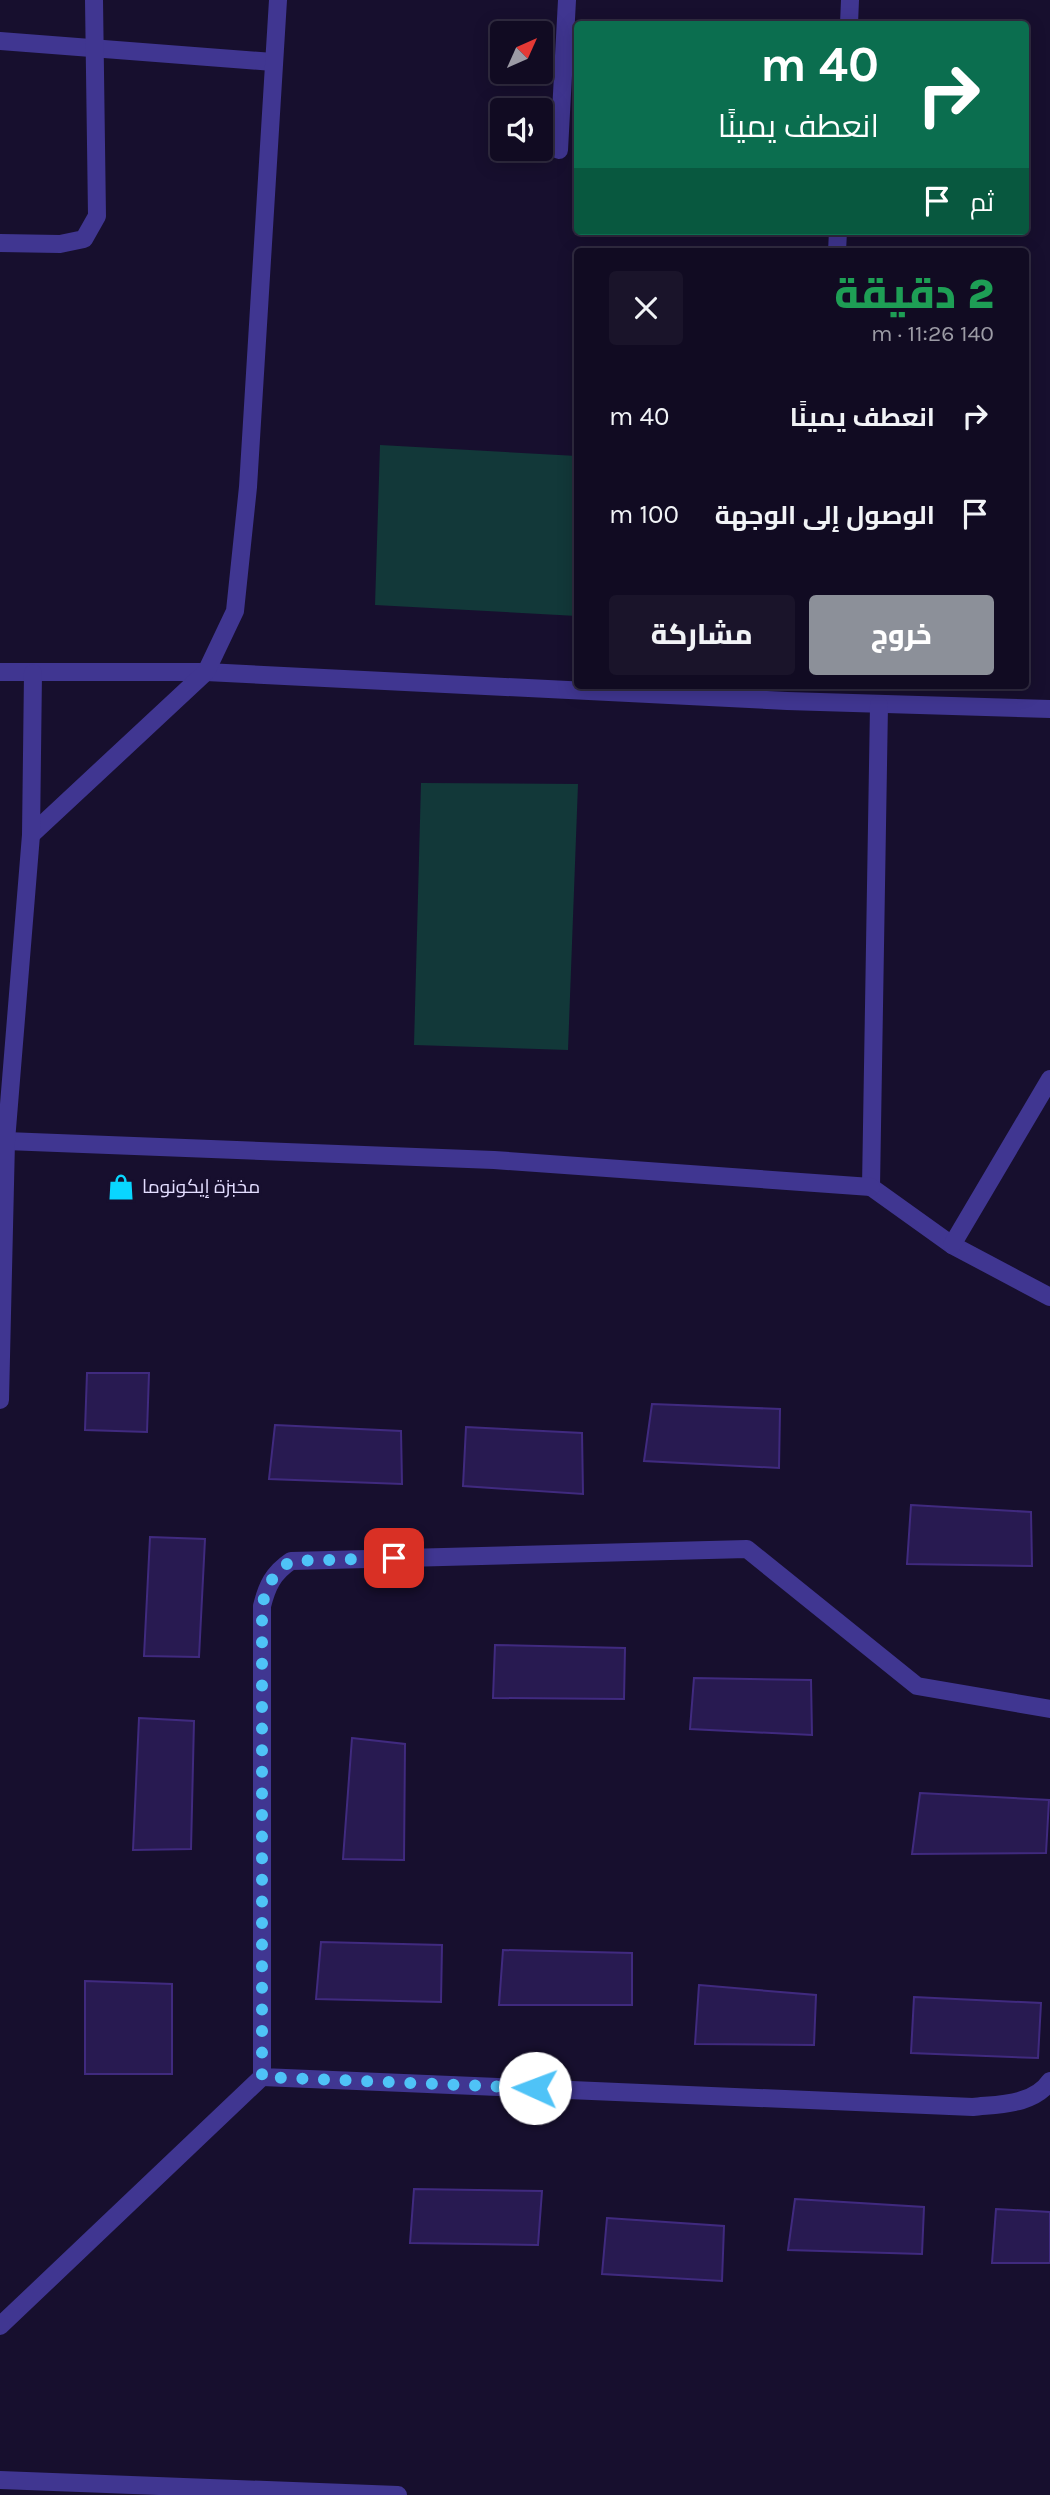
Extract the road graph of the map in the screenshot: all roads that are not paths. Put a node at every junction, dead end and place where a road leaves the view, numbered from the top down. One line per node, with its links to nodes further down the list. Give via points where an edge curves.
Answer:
1 (94, 0): 7 (street)
2 (278, 0): 8 (street)
3 (567, 0): 9 (street)
4 (850, 0): 5 (street)
5 (849, 21)
6 (0, 41): 7 (street)
7 (94, 48): 8 (street); 10 (street, via 97,215 84,239 60,244)
8 (272, 62): 12 (street, via 248,487 237,597)
9 (559, 150)
10 (0, 243)
11 (0, 672): 13 (street)
12 (206, 672): 13 (street); 14 (street); 19 (street)
13 (33, 673): 19 (street)
14 (574, 686)
15 (656, 689): 16 (street)
16 (788, 694): 17 (street)
17 (879, 705): 18 (street); 23 (street)
18 (1050, 709)
19 (31, 835): 21 (street)
20 (1050, 1079): 24 (street)
21 (6, 1141): 22 (street); 23 (street, via 495,1160)
22 (2, 1176): 26 (street)
23 (871, 1187): 24 (street)
24 (952, 1245): 25 (street)
25 (1050, 1297)
26 (0, 1400)
27 (1050, 1709): 28 (street, via 917,1686 747,1549 291,1561 267,1586 262,1606)
28 (262, 2077): 29 (street, via 973,2107 1024,2100); 30 (street)
29 (1050, 2081)
30 (0, 2326)
31 (0, 2480): 32 (street)
32 (398, 2495)

